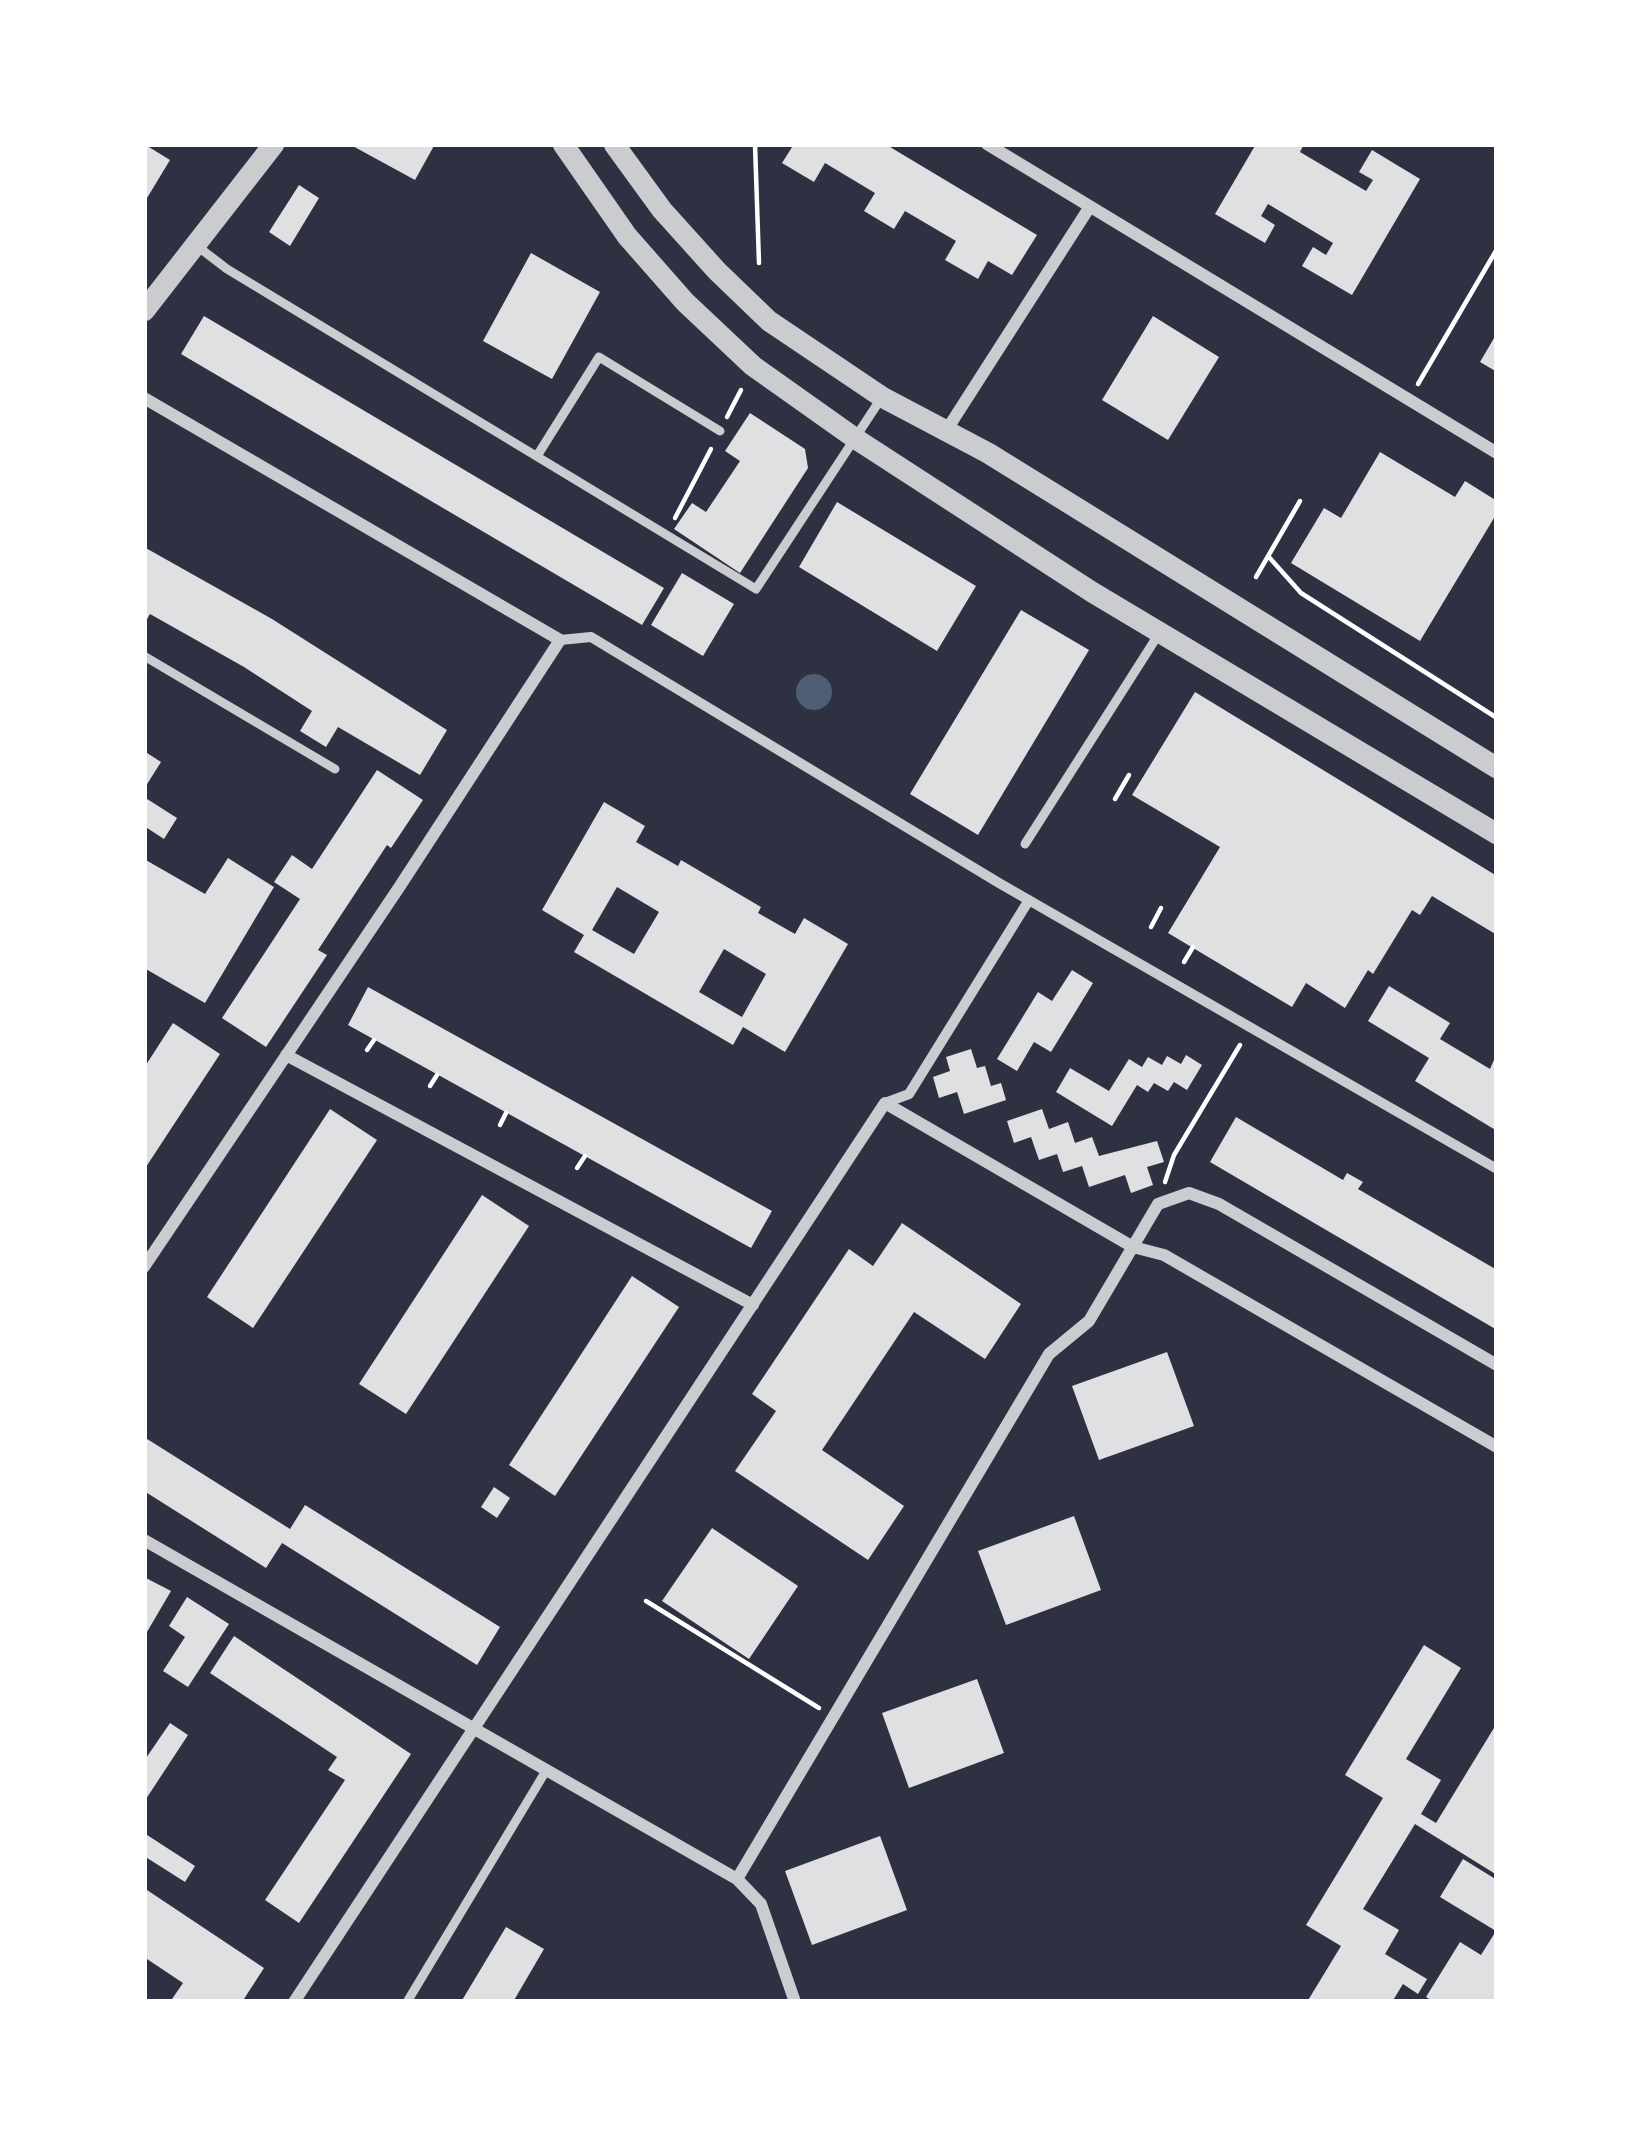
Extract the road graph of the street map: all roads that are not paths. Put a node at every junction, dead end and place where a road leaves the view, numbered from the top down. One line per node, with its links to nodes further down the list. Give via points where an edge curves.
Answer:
1 (274, 144): 6 (street)
2 (563, 144): 12 (street, via 626,236 701,318)
3 (614, 144): 8 (street, via 662,210 756,309)
4 (987, 144): 5 (street)
5 (1089, 208): 11 (street); 13 (street)
6 (197, 246): 7 (street); 14 (lane)
7 (144, 311)
8 (882, 397): 11 (street); 12 (lane)
9 (144, 398): 16 (street)
10 (719, 431): 14 (lane, via 599,357)
11 (946, 431): 18 (street)
12 (856, 439): 14 (lane, via 756,590); 15 (street)
13 (1497, 453)
14 (537, 456)
15 (1160, 632): 20 (street); 21 (lane)
16 (560, 640): 22 (street, via 591,637); 23 (street)
17 (144, 656): 19 (lane)
18 (1497, 768)
19 (334, 769)
20 (1497, 834)
21 (1025, 844)
22 (1029, 899): 24 (street, via 909,1094); 25 (street)
23 (286, 1055): 27 (street); 28 (street)
24 (885, 1103): 26 (street); 28 (street)
25 (1497, 1168)
26 (1133, 1247): 29 (street, via 1158,1204 1190,1193); 30 (street, via 1164,1255); 34 (street, via 1089,1321 1048,1354)
27 (144, 1267)
28 (754, 1305): 32 (street)
29 (1497, 1365)
30 (1497, 1447)
31 (144, 1540): 32 (street)
32 (475, 1728): 33 (street); 35 (street)
33 (547, 1769): 34 (street); 36 (lane)
34 (736, 1879): 37 (street, via 761,1904)
35 (294, 2002)
36 (407, 2002)
37 (795, 2002)

